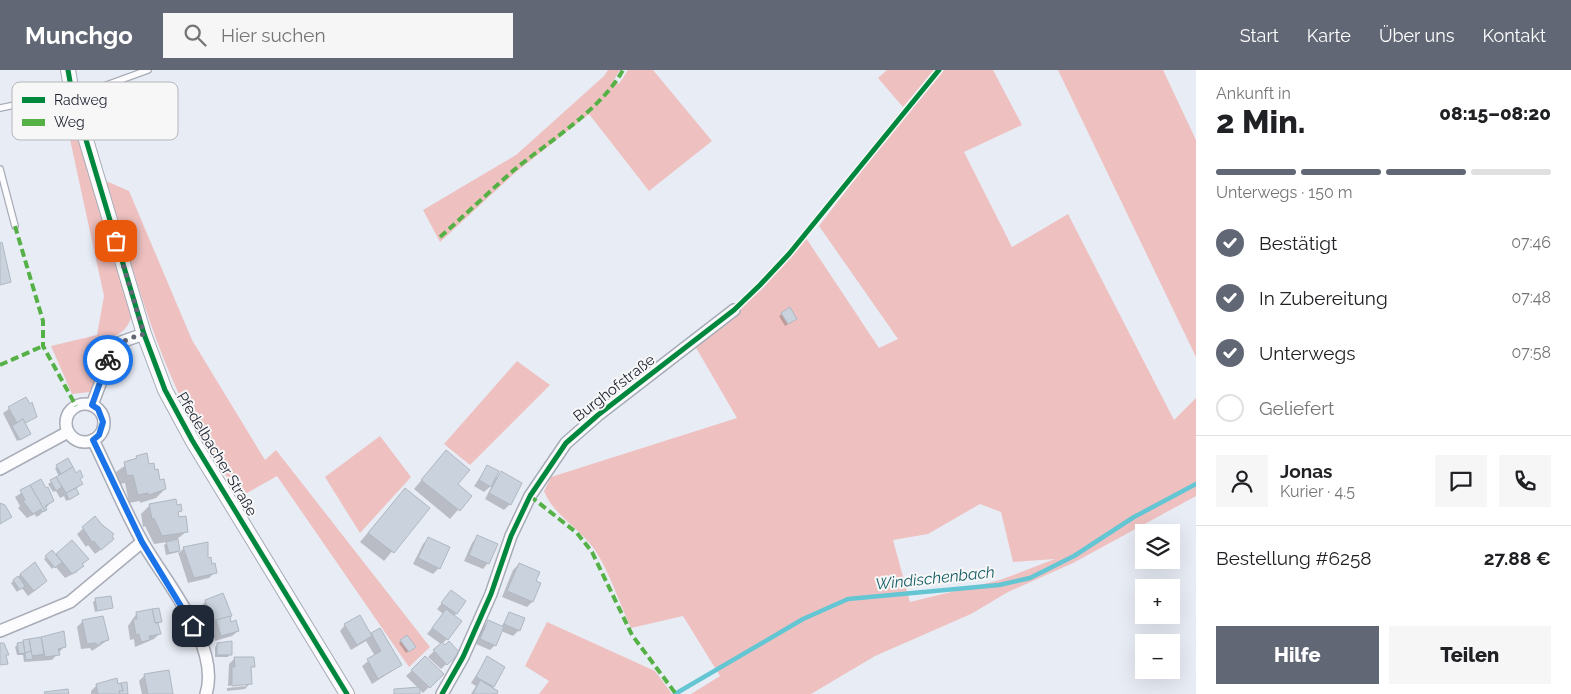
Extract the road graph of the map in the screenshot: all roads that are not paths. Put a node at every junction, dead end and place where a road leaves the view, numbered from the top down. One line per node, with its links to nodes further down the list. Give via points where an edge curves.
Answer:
1 (144, 71): 2 (lane)
2 (112, 82)
3 (86, 140): 7 (street, Pfedelbacher Straße)
4 (0, 169): 5 (lane)
5 (15, 226)
6 (734, 310): 16 (street, Burghofstraße, via 566,443 530,496 511,536 491,594 463,657)
7 (144, 334): 8 (street, via 114,347); 15 (street, Pfedelbacher Straße, via 165,390 192,440)
8 (92, 405): 9 (street, via 81,404 70,411 66,425); 10 (street, via 98,409 103,422 99,435)
9 (68, 432): 10 (street, via 79,441); 11 (street)
10 (93, 440): 12 (street)
11 (0, 469)
12 (142, 542): 13 (street, via 70,602); 14 (street, via 201,640 209,664)
13 (0, 631)
14 (206, 694)
15 (347, 694)
16 (442, 694)

